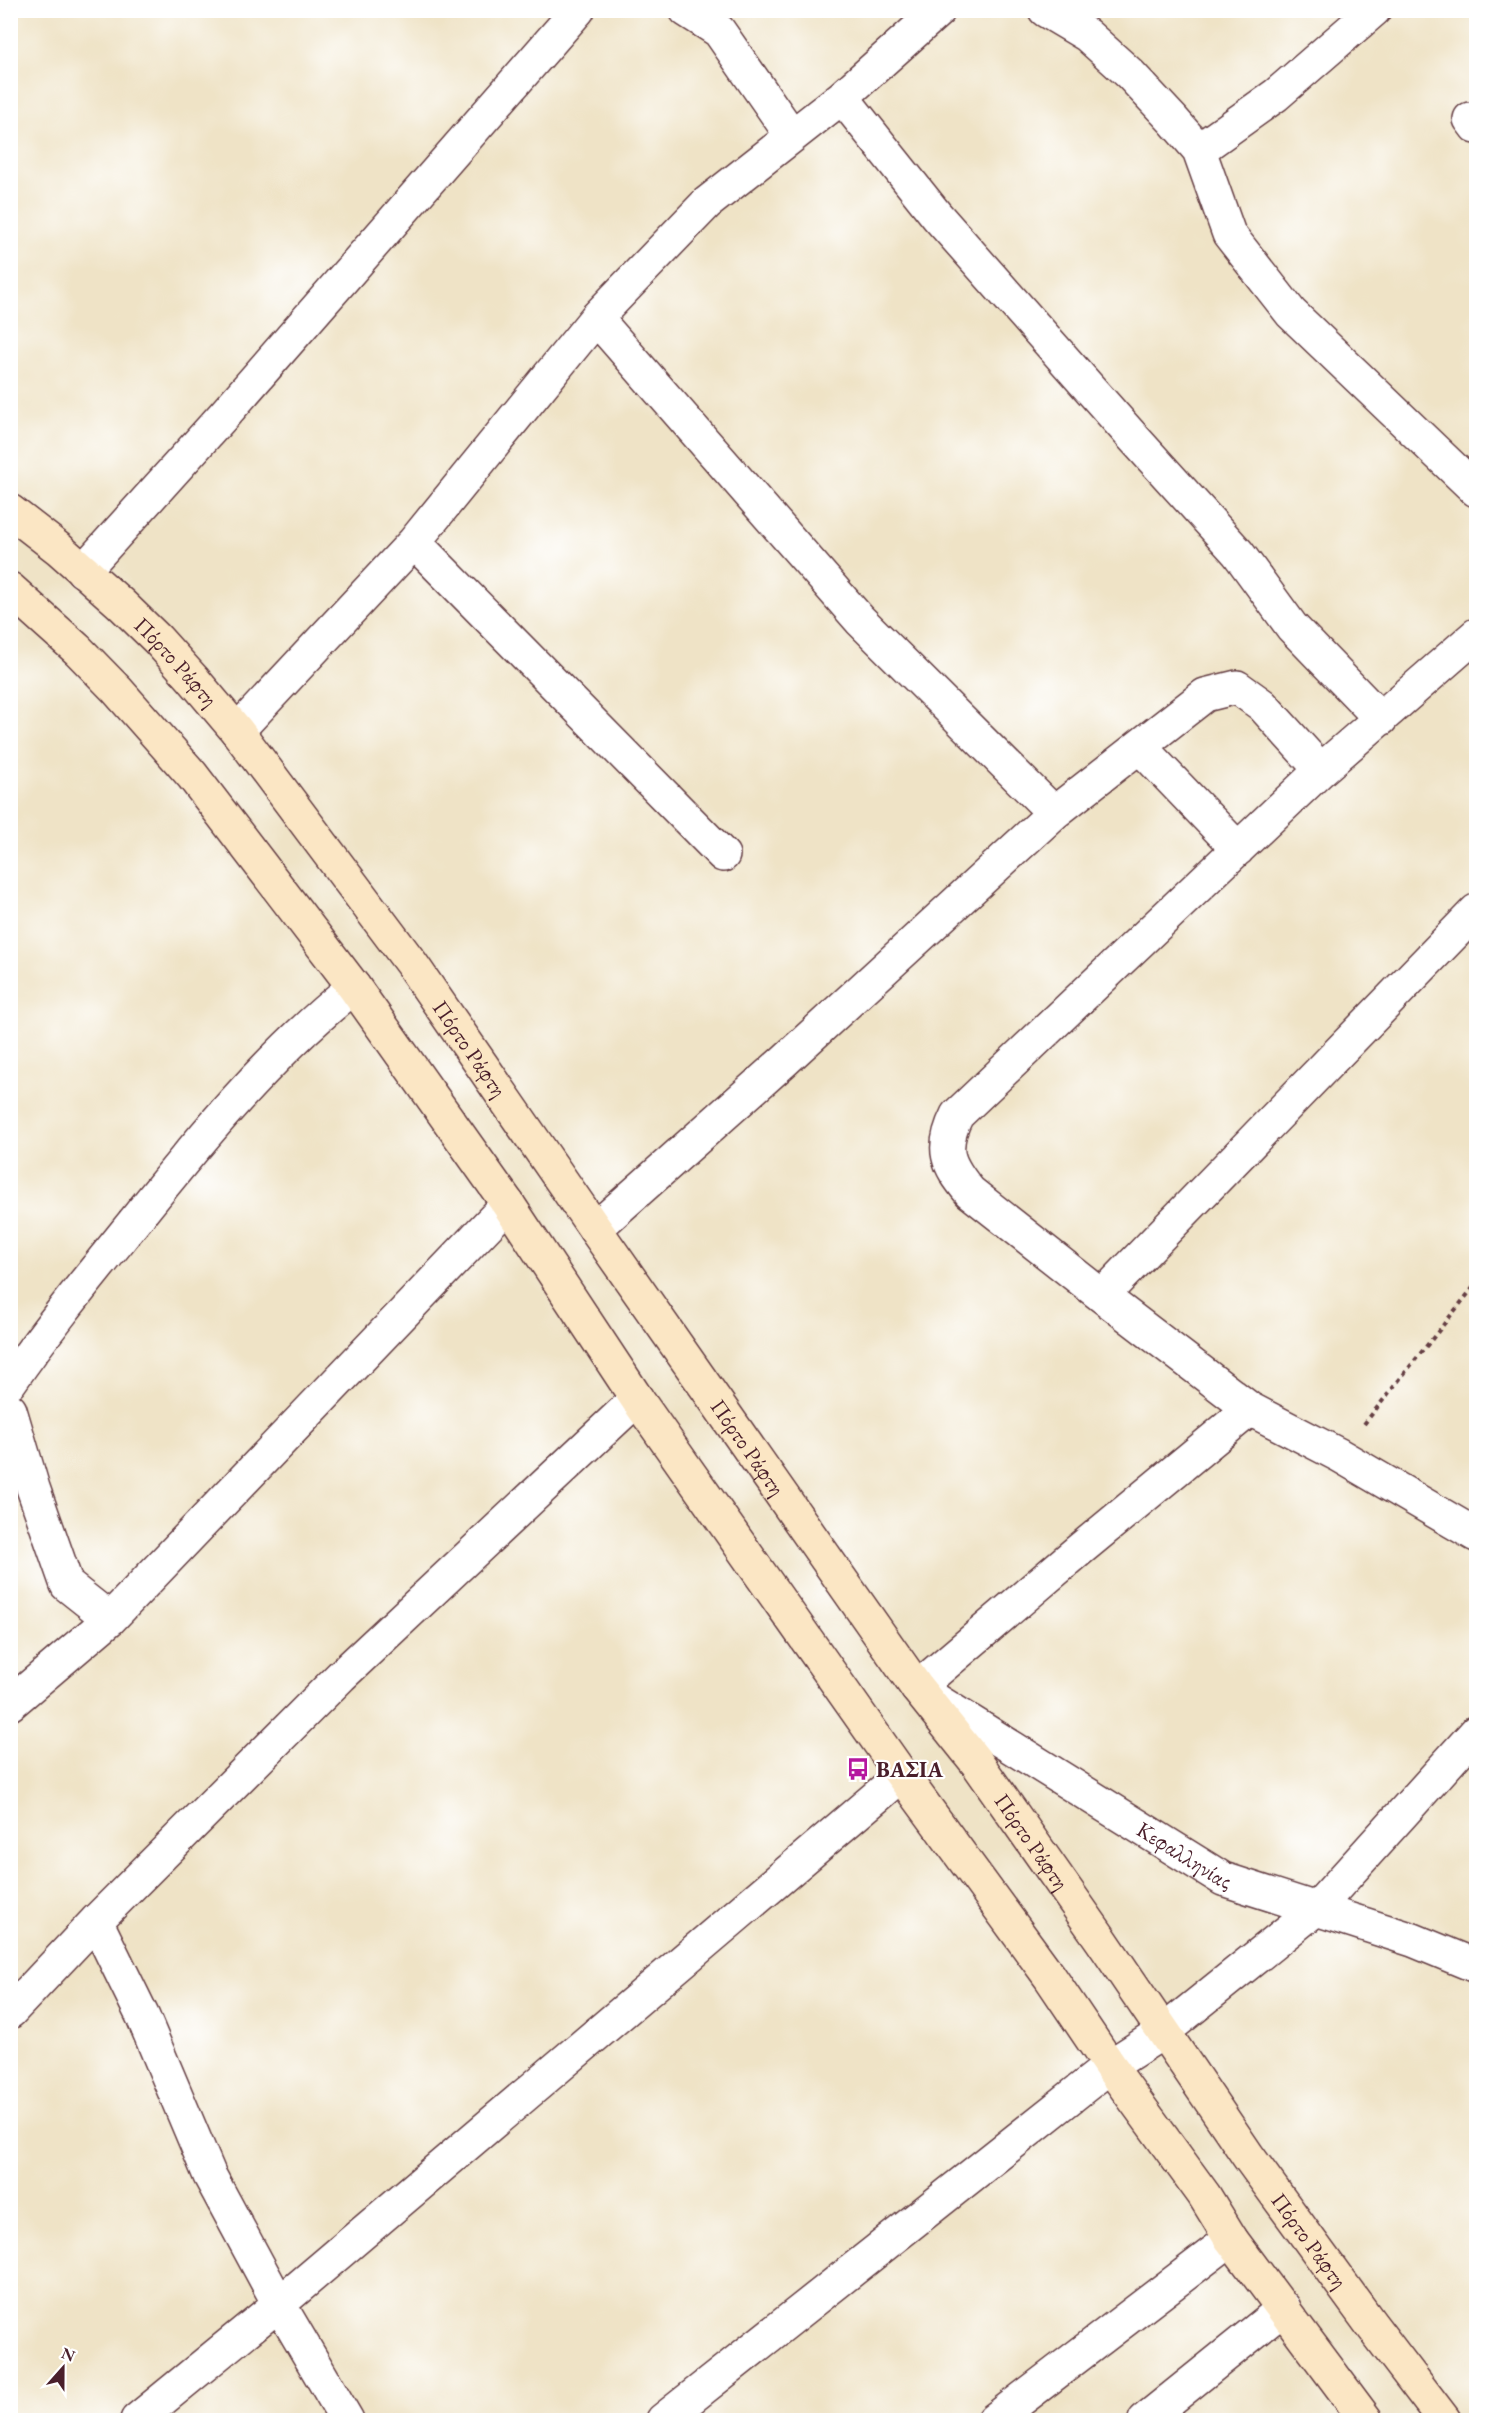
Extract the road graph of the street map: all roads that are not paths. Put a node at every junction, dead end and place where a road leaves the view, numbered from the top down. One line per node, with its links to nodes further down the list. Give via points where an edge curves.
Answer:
1 (578, 10): 13 (street)
2 (686, 10): 7 (street, via 719,31)
3 (939, 10): 6 (street)
4 (1045, 10): 8 (street, via 1087,35)
5 (1374, 10): 8 (street, via 1276,95)
6 (842, 97): 7 (street); 16 (street, via 937,216 1238,552 1292,627)
7 (792, 136): 9 (street, via 707,203)
8 (1199, 150): 10 (street, via 1229,234 1291,313)
9 (596, 318): 12 (street); 20 (street, via 860,620)
10 (1476, 490)
11 (10, 511): 13 (main road, Πόρτο Ράφτη)
12 (414, 542): 17 (street); 22 (street)
13 (83, 571): 17 (main road, Πόρτο Ράφτη, via 157,639)
14 (10, 589): 24 (main road, via 78,650 192,775)
15 (1476, 635): 16 (street)
16 (1381, 719): 19 (street)
17 (237, 731): 26 (main road, Πόρτο Ράφτη, via 411,963)
18 (1140, 747): 19 (street, via 1205,695 1237,687 1262,705); 20 (street); 21 (street)
19 (1321, 770): 21 (street)
20 (1054, 813): 26 (street)
21 (1238, 849): 27 (street, via 957,1115 948,1134 947,1151 956,1174 970,1192)
22 (723, 855)
23 (1476, 911): 27 (street)
24 (354, 987): 25 (main road); 28 (street, via 315,1018 204,1134)
25 (508, 1204): 29 (main road); 33 (street)
26 (594, 1229): 34 (main road, Πόρτο Ράφτη)
27 (1102, 1296): 30 (street)
28 (10, 1382)
29 (637, 1399): 37 (main road); 39 (street, via 341,1676)
30 (1250, 1409): 32 (street, via 1339,1455); 34 (street)
31 (10, 1410): 33 (street, via 67,1586)
32 (1476, 1535)
33 (110, 1619): 35 (street)
34 (917, 1688): 38 (street, Κεφαλληνίας, via 1222,1879); 42 (main road, Πόρτο Ράφτη, via 977,1763)
35 (10, 1704)
36 (1476, 1732): 38 (street)
37 (902, 1775): 43 (main road); 45 (street)
38 (1317, 1908): 40 (street, Κεφαλληνίας); 42 (street)
39 (96, 1921): 41 (street); 45 (street, via 144,2016 210,2176)
40 (1476, 1966)
41 (10, 2012)
42 (1163, 2032): 43 (street); 53 (main road, Πόρτο Ράφτη, via 1248,2156)
43 (1110, 2066): 44 (main road); 49 (street)
44 (1231, 2239): 46 (main road); 50 (street)
45 (279, 2304): 47 (street); 48 (street)
46 (1284, 2308): 51 (street); 52 (main road)
47 (137, 2421)
48 (346, 2421)
49 (663, 2421)
50 (994, 2421)
51 (1145, 2421)
52 (1366, 2421)
53 (1444, 2421)

